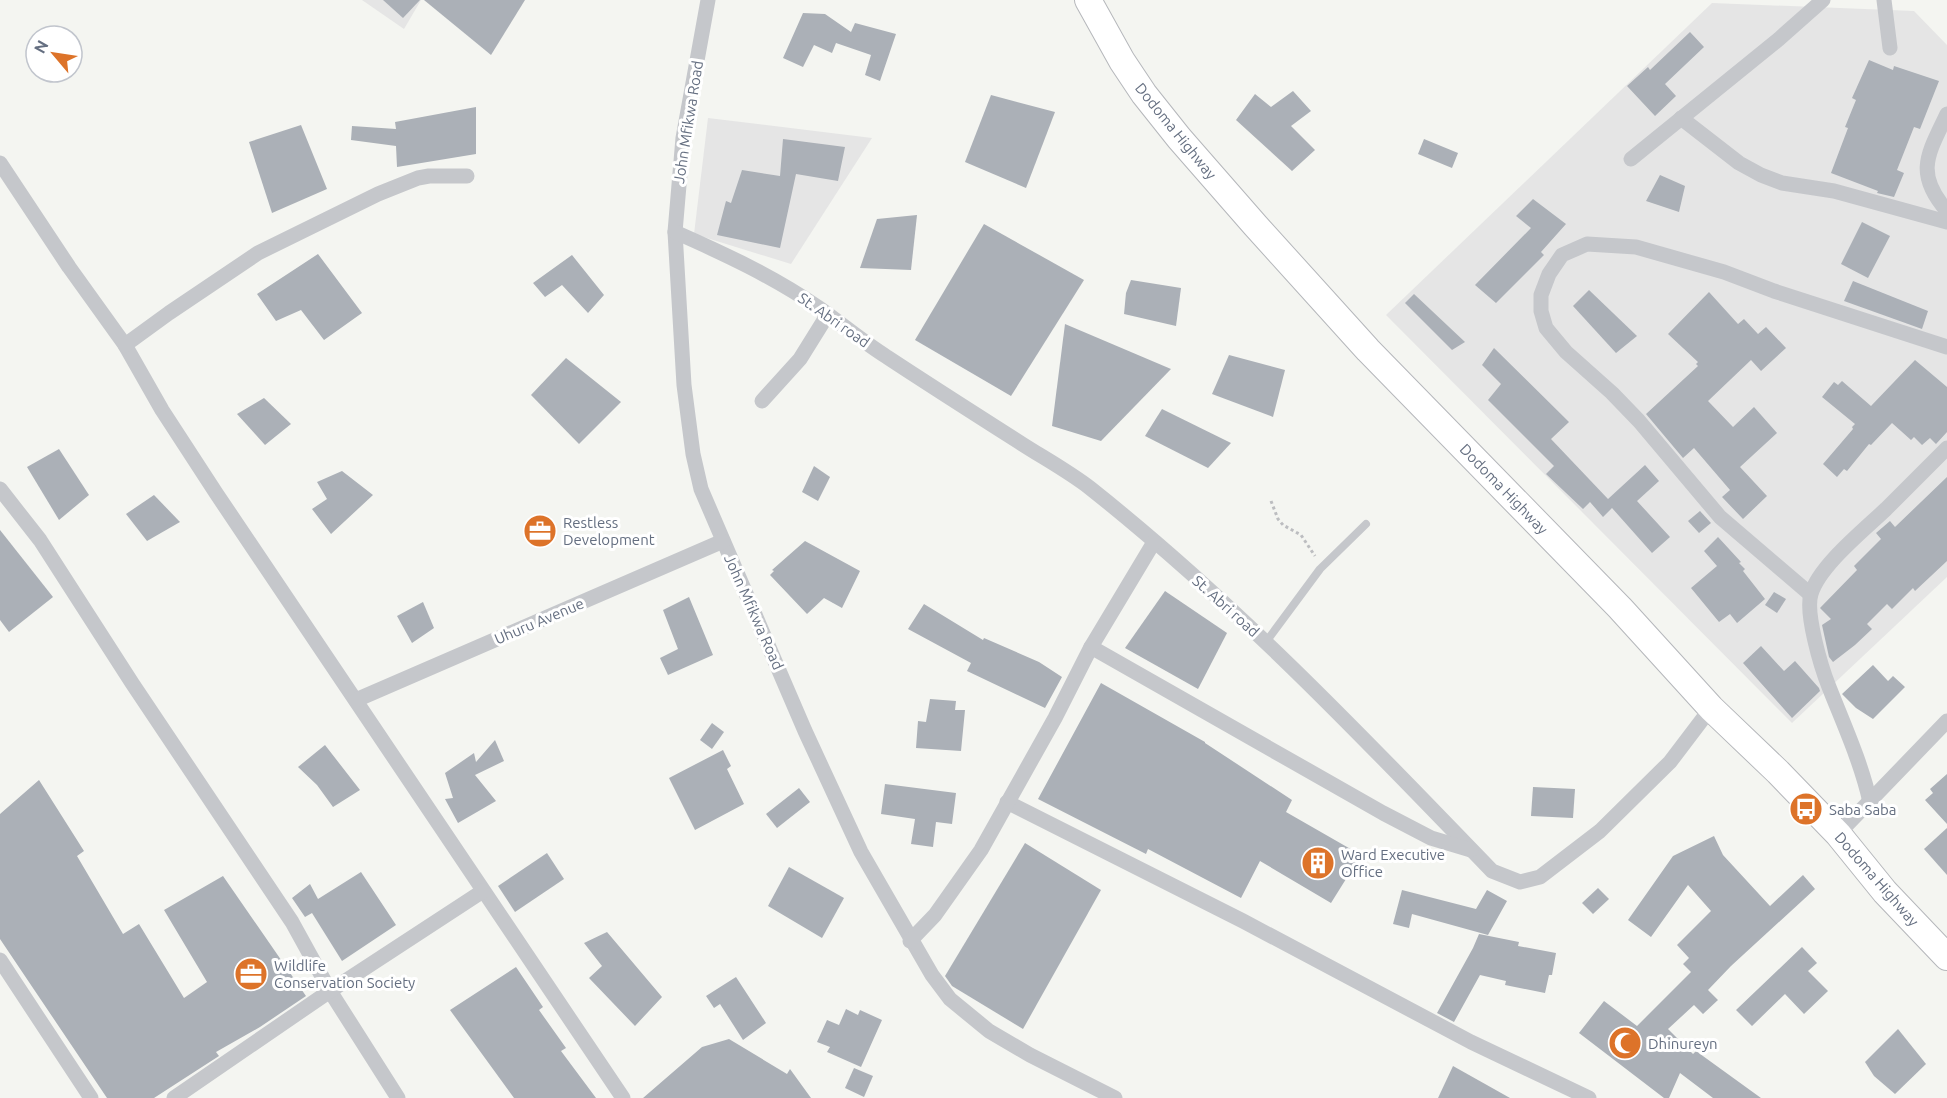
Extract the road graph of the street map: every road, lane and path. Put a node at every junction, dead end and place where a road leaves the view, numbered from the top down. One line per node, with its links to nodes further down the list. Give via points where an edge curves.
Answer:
1 (708, 0): 13 (street, John Mfikwa Road, via 682,138)
2 (1088, 0): 29 (highway, Dodoma Highway, via 1144,94 1206,170 1368,350 1620,608)
3 (1823, 0): 7 (street)
4 (1884, 0): 5 (street)
5 (1890, 48)
6 (1947, 114): 11 (street, via 1929,153 1927,170 1930,186)
7 (1681, 117): 8 (street); 12 (street, via 1738,163 1761,175)
8 (1631, 159)
9 (0, 163): 15 (street)
10 (467, 176): 15 (street, via 418,178 258,253)
11 (1947, 211)
12 (1947, 222)
13 (675, 232): 14 (street, St. Abri road, via 745,264); 22 (street, John Mfikwa Road, via 684,385 693,454 701,489)
14 (828, 314): 17 (street, via 800,359); 23 (street, St. Abri road, via 887,357 1088,486)
15 (125, 345): 28 (street, via 216,493)
16 (1947, 347): 25 (street, via 1636,247 1587,244 1562,255 1549,274 1540,311 1546,328 1639,421 1720,517)
17 (762, 401)
18 (1947, 448): 25 (street, via 1839,554)
19 (0, 489): 39 (street, via 40,540 286,913)
20 (1271, 501): 24 (path, via 1283,525 1308,542)
21 (1366, 524): 24 (lane)
22 (723, 541): 28 (street, Uhuru Avenue); 36 (street, John Mfikwa Road, via 861,852)
23 (1155, 542): 26 (street, St. Abri road); 27 (street)
24 (1320, 569): 26 (lane)
25 (1810, 594): 32 (street, via 1817,649 1864,774)
26 (1266, 642): 34 (street, St. Abri road)
27 (1091, 647): 31 (street); 34 (street, via 1383,813 1431,838)
28 (356, 700): 35 (street)
29 (1711, 708): 33 (highway, Dodoma Highway); 34 (street, St. Abri road, via 1670,762 1600,831 1540,877 1520,882 1499,876)
30 (1947, 721): 32 (street)
31 (1007, 802): 36 (street, via 956,886); 45 (street, via 1471,1042)
32 (1870, 802): 33 (street)
33 (1838, 834): 37 (highway, Dodoma Highway, via 1885,892)
34 (1472, 850)
35 (483, 891): 39 (street); 43 (street)
36 (910, 941): 44 (street, John Mfikwa Road, via 950,999 989,1031)
37 (1947, 957)
38 (0, 960): 40 (street)
39 (330, 991): 41 (street); 42 (street)
40 (91, 1098)
41 (174, 1098)
42 (398, 1098)
43 (623, 1098)
44 (1115, 1098)
45 (1589, 1098)

